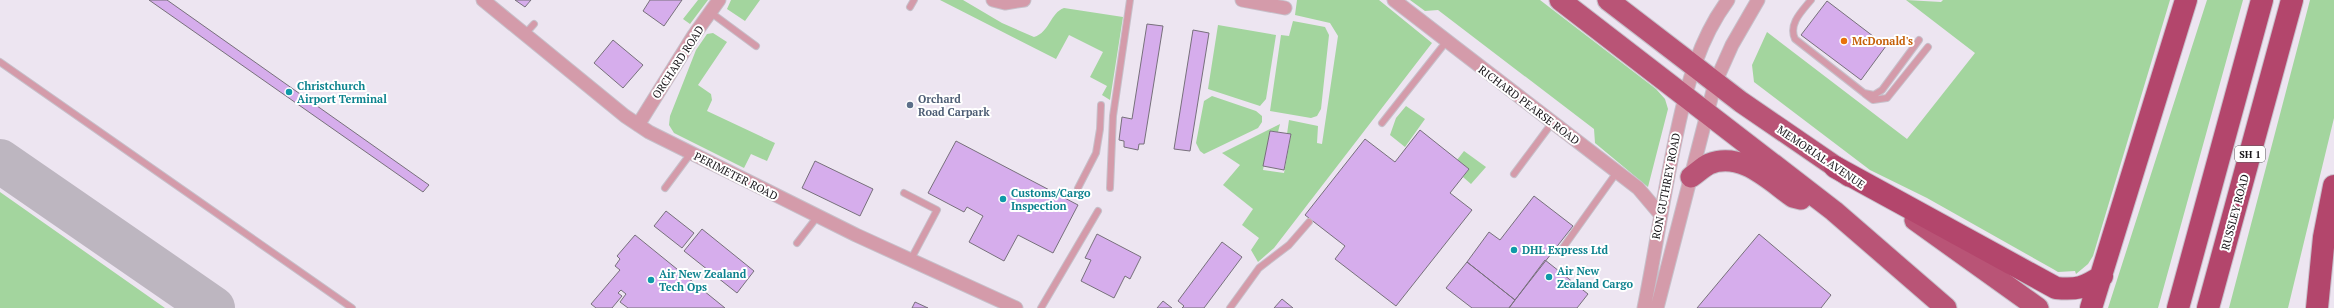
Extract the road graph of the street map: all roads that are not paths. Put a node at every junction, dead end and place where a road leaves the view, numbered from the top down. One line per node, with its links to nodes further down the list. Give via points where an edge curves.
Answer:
1 (483, 0): 33 (street, PERIMETER ROAD, via 530,29)
2 (719, 0): 19 (street, ORCHARD ROAD)
3 (914, 0): 18 (lane)
4 (993, 0): 5 (street, via 1005,3)
5 (1024, 0)
6 (1130, 0): 42 (lane, via 1113,116)
7 (1242, 0): 17 (street)
8 (1394, 0): 21 (street, RICHARD PEARSE ROAD)
9 (1560, 0): 28 (main road)
10 (1608, 0): 25 (main road, MEMORIAL AVENUE)
11 (1728, 0): 25 (street, RON GUTHREY ROAD, via 1708,33)
12 (1758, 0): 26 (street, RON GUTHREY ROAD, via 1732,45)
13 (1811, 0): 27 (lane, via 1794,23 1795,39)
14 (2186, 0): 53 (highway)
15 (2262, 0): 63 (highway, SH 1)
16 (2292, 0): 64 (highway, RUSSLEY ROAD / SH 1)
17 (1285, 4)
18 (910, 7)
19 (710, 12): 22 (lane); 33 (street, ORCHARD ROAD)
20 (1919, 40): 27 (lane, via 1882,90 1874,95)
21 (1446, 42): 31 (lane); 32 (street, RICHARD PEARSE ROAD)
22 (756, 46)
23 (1928, 47): 27 (lane, via 1887,98 1873,100)
24 (0, 62): 54 (lane)
25 (1693, 66): 26 (main road, MEMORIAL AVENUE); 28 (street, RON GUTHREY ROAD)
26 (1715, 83): 30 (street, RON GUTHREY ROAD); 35 (main road, MEMORIAL AVENUE)
27 (1864, 93)
28 (1685, 96): 30 (main road); 46 (street, RON GUTHREY ROAD)
29 (1101, 105): 41 (lane, via 1096,152)
30 (1707, 114): 38 (street, RON GUTHREY ROAD); 45 (main road)
31 (1382, 123)
32 (1552, 123): 36 (street, RICHARD PEARSE ROAD); 37 (lane)
33 (638, 125): 34 (street, PERIMETER ROAD)
34 (691, 153): 40 (lane); 47 (street, PERIMETER ROAD)
35 (1835, 167): 53 (highway, via 2056,288 2071,290 2086,287); 61 (main road, MEMORIAL AVENUE, via 1950,244)
36 (1617, 172): 46 (street, RICHARD PEARSE ROAD, via 1638,188); 51 (lane)
37 (1514, 174)
38 (1692, 177): 45 (main road, via 1708,164 1731,161 1742,163 1793,197); 59 (street, RON GUTHREY ROAD)
39 (2334, 186): 49 (highway)
40 (665, 188)
41 (1078, 188)
42 (1110, 188)
43 (904, 193): 52 (lane, via 937,210)
44 (1098, 211): 56 (lane)
45 (1834, 211): 60 (main road)
46 (1660, 214): 58 (street, RON GUTHREY ROAD)
47 (817, 217): 50 (lane); 52 (street, PERIMETER ROAD)
48 (1309, 222): 57 (lane, via 1289,245 1259,268)
49 (2324, 237): 65 (highway); 66 (highway)
50 (797, 243)
51 (1562, 249)
52 (910, 261): 55 (street, PERIMETER ROAD)
53 (2102, 276): 62 (highway)
54 (352, 308)
55 (1016, 308)
56 (1041, 308)
57 (1230, 308)
58 (1644, 308)
59 (1657, 308)
60 (1946, 308)
61 (2038, 308)
62 (2091, 308)
63 (2178, 308)
64 (2208, 308)
65 (2303, 308)
66 (2317, 308)

